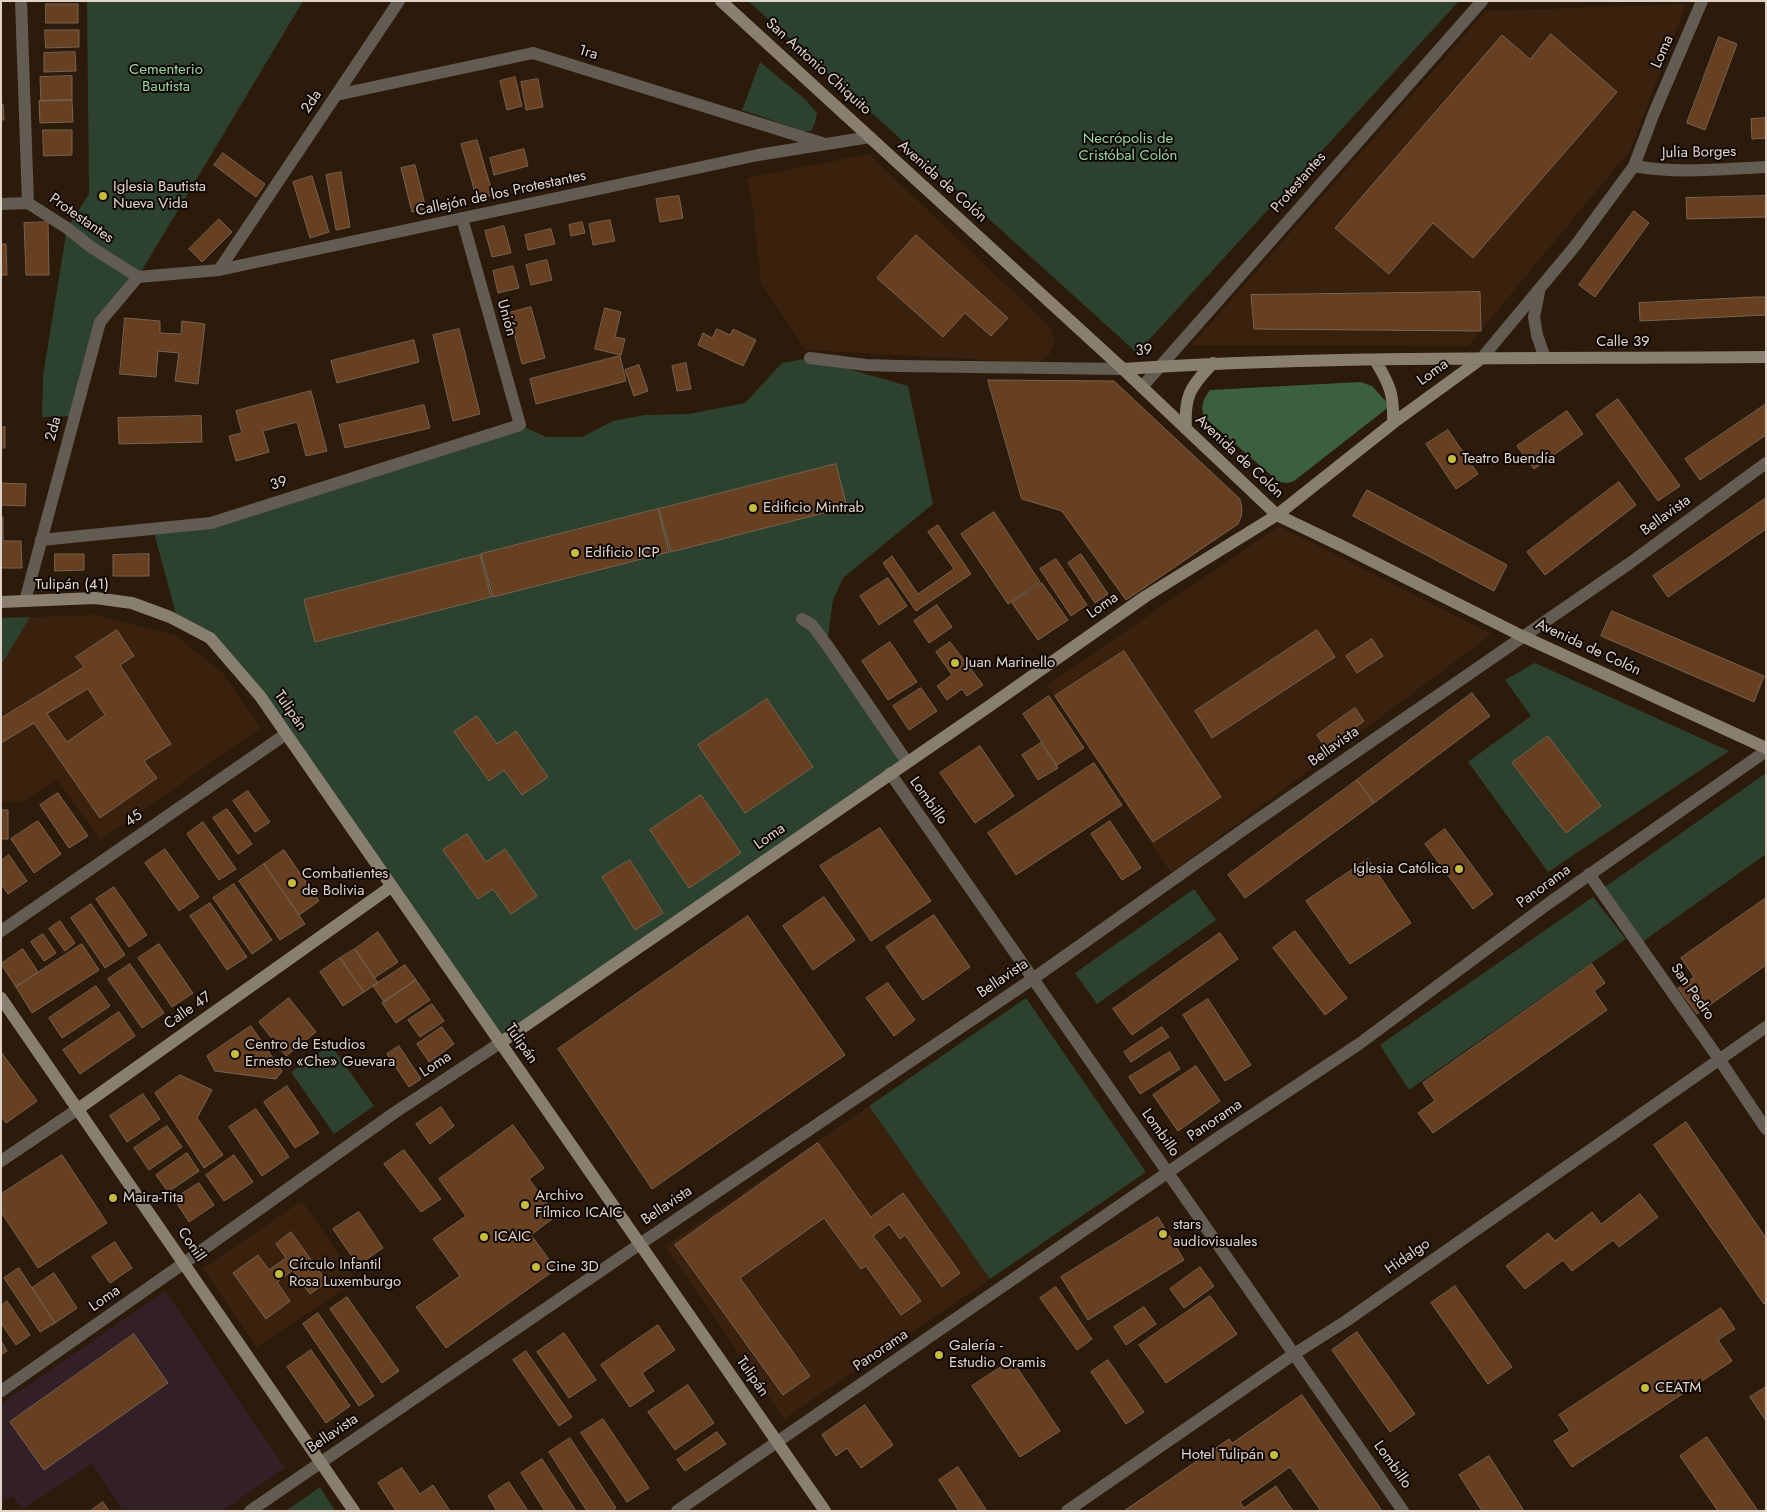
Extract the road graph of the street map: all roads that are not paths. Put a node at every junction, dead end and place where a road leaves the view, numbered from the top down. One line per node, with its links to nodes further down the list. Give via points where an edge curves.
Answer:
1 (20, 1): 11 (street)
2 (399, 1): 6 (street, 2da)
3 (721, 1): 7 (street, San Antonio Chiquito)
4 (1482, 1): 23 (street, Protestantes)
5 (1702, 1): 9 (street, Loma)
6 (336, 95): 8 (street, 1ra, via 533,53); 14 (street, 2da)
7 (870, 137): 8 (street, Callejón de los Protestantes); 24 (street, Avenida de Colón)
8 (824, 144): 13 (street, Callejón de los Protestantes)
9 (1634, 166): 10 (street, Julia Borges, via 1654,170); 16 (street, Loma)
10 (1766, 167)
11 (28, 203): 12 (street, Protestantes); 15 (street, Protestantes)
12 (1, 204)
13 (462, 218): 14 (street, Callejón de los Protestantes); 27 (street, Unión)
14 (219, 270): 15 (street, Callejón de los Protestantes)
15 (138, 277): 31 (street, 2da, via 100,322)
16 (1540, 290): 19 (street, Loma, via 1534,317); 20 (street, Loma)
17 (1766, 357): 19 (street, Calle 39)
18 (810, 358): 24 (street, 39, via 866,365)
19 (1545, 358): 20 (street, Calle 39)
20 (1481, 359): 21 (street, 39); 26 (street, Loma)
21 (1375, 360): 22 (street, 39); 26 (street, via 1394,402)
22 (1213, 363): 23 (street, 39); 28 (street, via 1195,381 1187,397)
23 (1159, 366): 24 (street, 39); 25 (street, Protestantes)
24 (1123, 369): 25 (street, Avenida de Colón)
25 (1142, 387): 28 (street, Avenida de Colón)
26 (1392, 423): 30 (street, Loma)
27 (520, 425): 31 (street, 39, via 212,522)
28 (1186, 429): 30 (street, Avenida de Colón)
29 (1766, 464): 36 (street, Bellavista, via 1630,563)
30 (1277, 516): 36 (street, Avenida de Colón); 39 (street, Loma, via 1146,596)
31 (41, 540): 32 (street, 2da)
32 (25, 601): 33 (street, Tulipán (41)); 34 (street, Tulipán (41), via 96,598 132,603)
33 (1, 602)
34 (170, 617): 37 (street, Tulipán, via 210,638 260,696)
35 (802, 619): 39 (street, Lombillo, via 812,625 827,645)
36 (1522, 636): 38 (street, Avenida de Colón); 44 (street, Bellavista)
37 (286, 734): 42 (street, Tulipán); 43 (street, 45)
38 (1766, 750): 41 (street, Panorama)
39 (907, 762): 40 (street, Loma)
40 (890, 774): 44 (street, Lombillo); 47 (street, Loma)
41 (1589, 874): 48 (street, San Pedro); 52 (street, Panorama, via 1359,1044)
42 (392, 886): 47 (street, Tulipán); 49 (street, Calle 47)
43 (1, 931)
44 (1034, 978): 52 (street, Lombillo); 53 (street, Bellavista)
45 (1, 998): 49 (street, Conill)
46 (1766, 1027): 48 (street, Hidalgo)
47 (500, 1043): 53 (street, Tulipán); 54 (street, Loma, via 394,1113)
48 (1719, 1059): 50 (street, San Pedro); 55 (street, Hidalgo, via 1346,1321)
49 (78, 1109): 51 (street, Calle 47); 54 (street, Conill)
50 (1766, 1129)
51 (1, 1161)
52 (1168, 1173): 55 (street, Lombillo); 57 (street, Panorama)
53 (640, 1244): 57 (street, Tulipán); 58 (street, Bellavista)
54 (184, 1263): 56 (street, Loma); 58 (street, Conill)
55 (1294, 1354): 63 (street, Hidalgo); 64 (street, Lombillo)
56 (1, 1391)
57 (777, 1442): 61 (street, Panorama); 62 (street, Tulipán)
58 (321, 1462): 59 (street, Bellavista); 60 (street, Conill)
59 (250, 1511)
60 (354, 1511)
61 (677, 1511)
62 (825, 1511)
63 (1067, 1511)
64 (1403, 1511)

